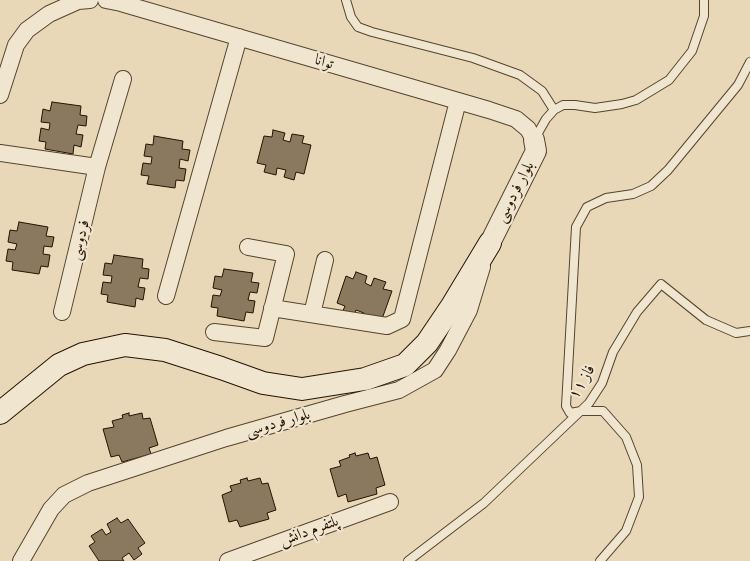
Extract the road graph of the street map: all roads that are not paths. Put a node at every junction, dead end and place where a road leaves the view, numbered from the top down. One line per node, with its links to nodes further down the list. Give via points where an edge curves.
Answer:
1 (90, 0): 8 (street, via 78,1 49,14 26,30 16,45)
2 (106, 0): 5 (street, توانا)
3 (346, 0): 10 (lane, via 351,17 358,27 473,58 520,75 542,92)
4 (704, 0): 10 (lane, via 704,16 692,51 669,80 636,100 622,104 595,108 563,105)
5 (239, 37): 9 (street, توانا); 17 (street)
6 (750, 62): 23 (lane, via 738,85 668,170 651,186 633,194 606,198 587,207 576,227 566,406 570,413)
7 (123, 79): 13 (street, فردوسی)
8 (0, 95)
9 (458, 101): 11 (street, توانا, via 516,120 528,130); 20 (street, via 402,319 387,326)
10 (554, 110): 11 (lane)
11 (534, 140): 14 (street, بلوار فردوسی, via 536,151)
12 (0, 153): 13 (street)
13 (97, 167): 19 (street, فردوسی)
14 (490, 243): 24 (main road, بلوار فردوسی, via 427,343 405,365 372,377 302,388 263,383 164,350 125,345 83,354 59,365); 26 (street, بلوار فردوسی, via 469,310 435,370 399,390 226,438 88,483 64,495 51,509)
15 (248, 247): 18 (street, via 286,254)
16 (325, 260): 20 (street)
17 (166, 296)
18 (272, 308): 20 (street); 22 (street, via 265,338)
19 (62, 312)
20 (312, 314)
21 (750, 330): 23 (lane, فاز ۱۱, via 736,333 706,320 661,284 637,312 613,352 602,383)
22 (214, 332)
23 (580, 412): 28 (lane, فاز ۱۱, via 484,503); 29 (lane, via 603,412 626,437 637,465 639,497 626,531)
24 (0, 413)
25 (390, 502): 27 (street, پلتفرم دانش)
26 (21, 561)
27 (228, 561)
28 (408, 561)
29 (600, 561)

